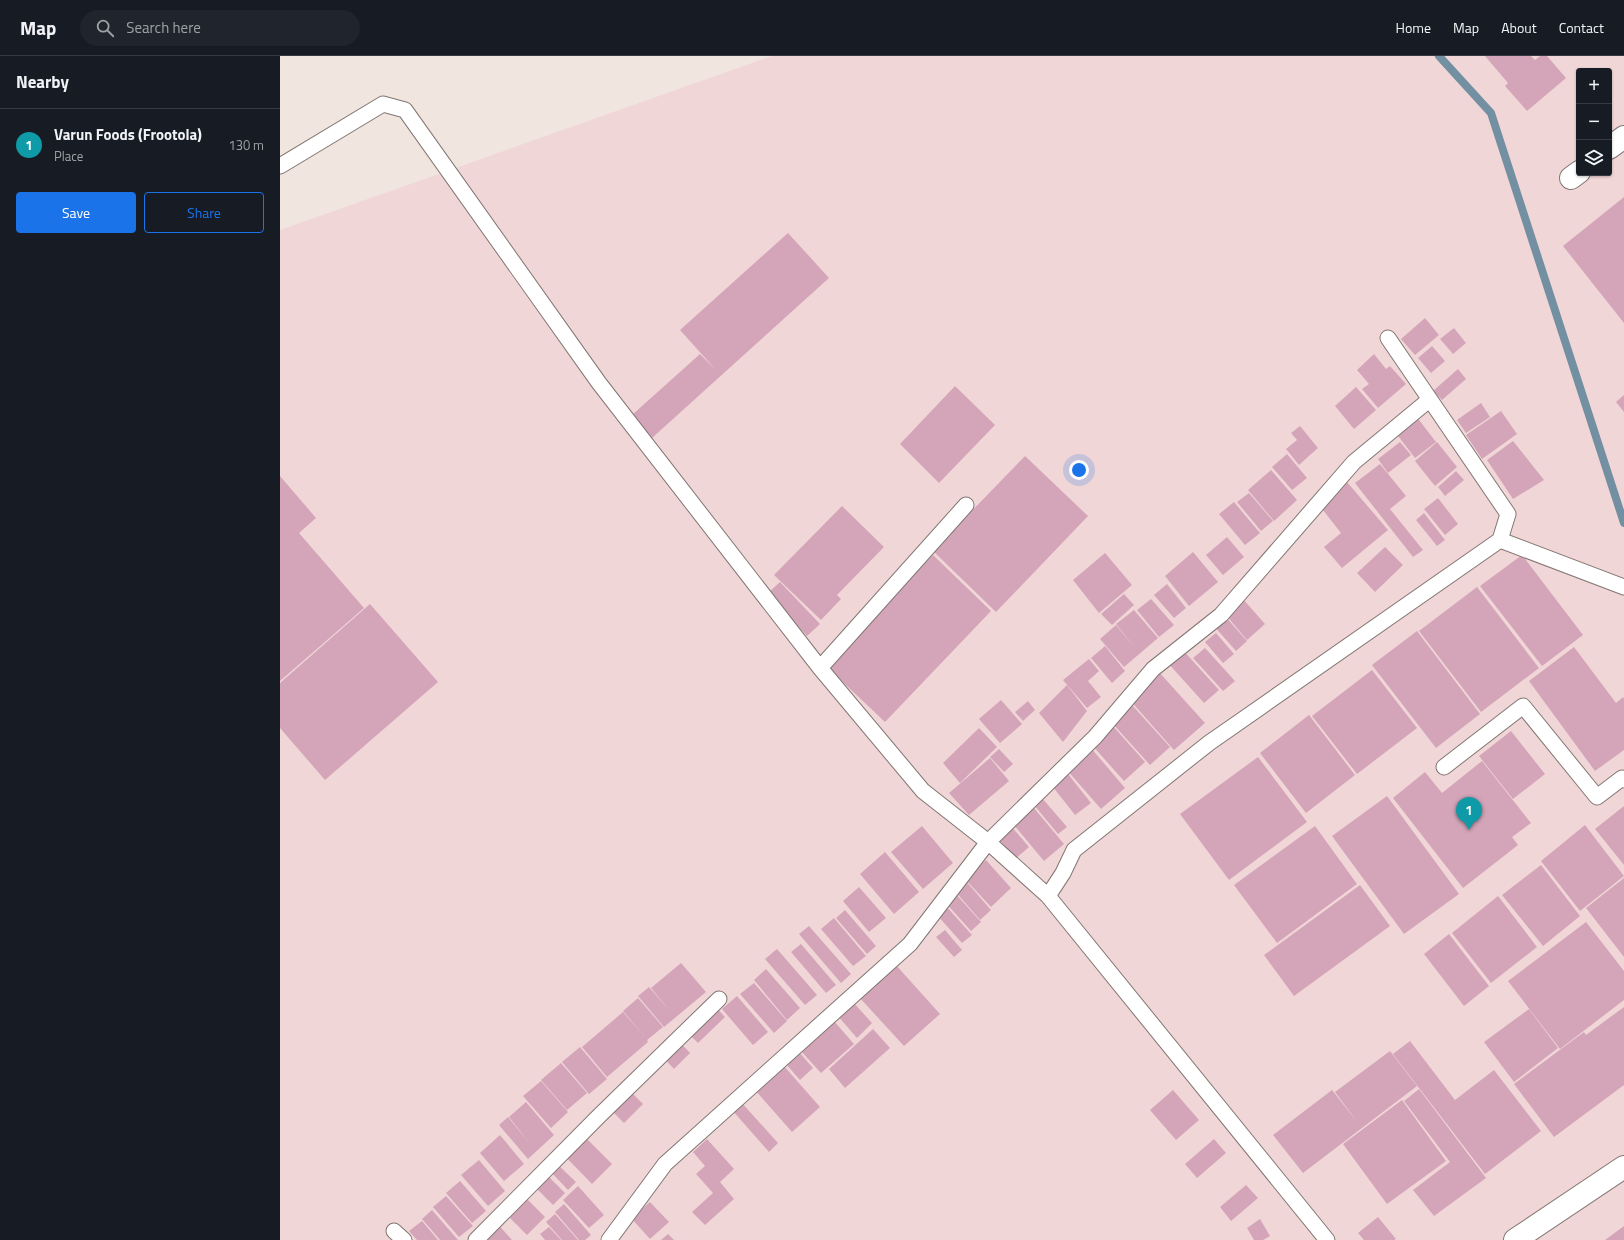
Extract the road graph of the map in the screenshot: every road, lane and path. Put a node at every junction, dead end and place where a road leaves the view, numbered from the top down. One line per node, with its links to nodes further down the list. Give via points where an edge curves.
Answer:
1 (1624, 136): 2 (street)
2 (1612, 146)
3 (280, 166): 9 (lane, via 383,104 406,110 599,383)
4 (1388, 338): 5 (lane)
5 (1429, 400): 7 (lane, via 1508,514); 12 (lane, via 1354,462 1221,615 1152,669 1095,737)
6 (966, 505): 9 (lane)
7 (1500, 540): 8 (lane); 13 (lane, via 1209,743 1092,835 1074,850)
8 (1622, 586)
9 (820, 668): 12 (lane, via 923,791)
10 (1444, 767): 11 (lane, via 1523,706 1597,797 1622,778)
11 (1624, 780)
12 (988, 842): 13 (lane); 17 (lane, via 910,944 665,1164)
13 (1048, 896): 18 (lane)
14 (719, 1000): 16 (lane)
15 (1624, 1167): 19 (street)
16 (476, 1240)
17 (609, 1240)
18 (1327, 1240)
19 (1515, 1240)

